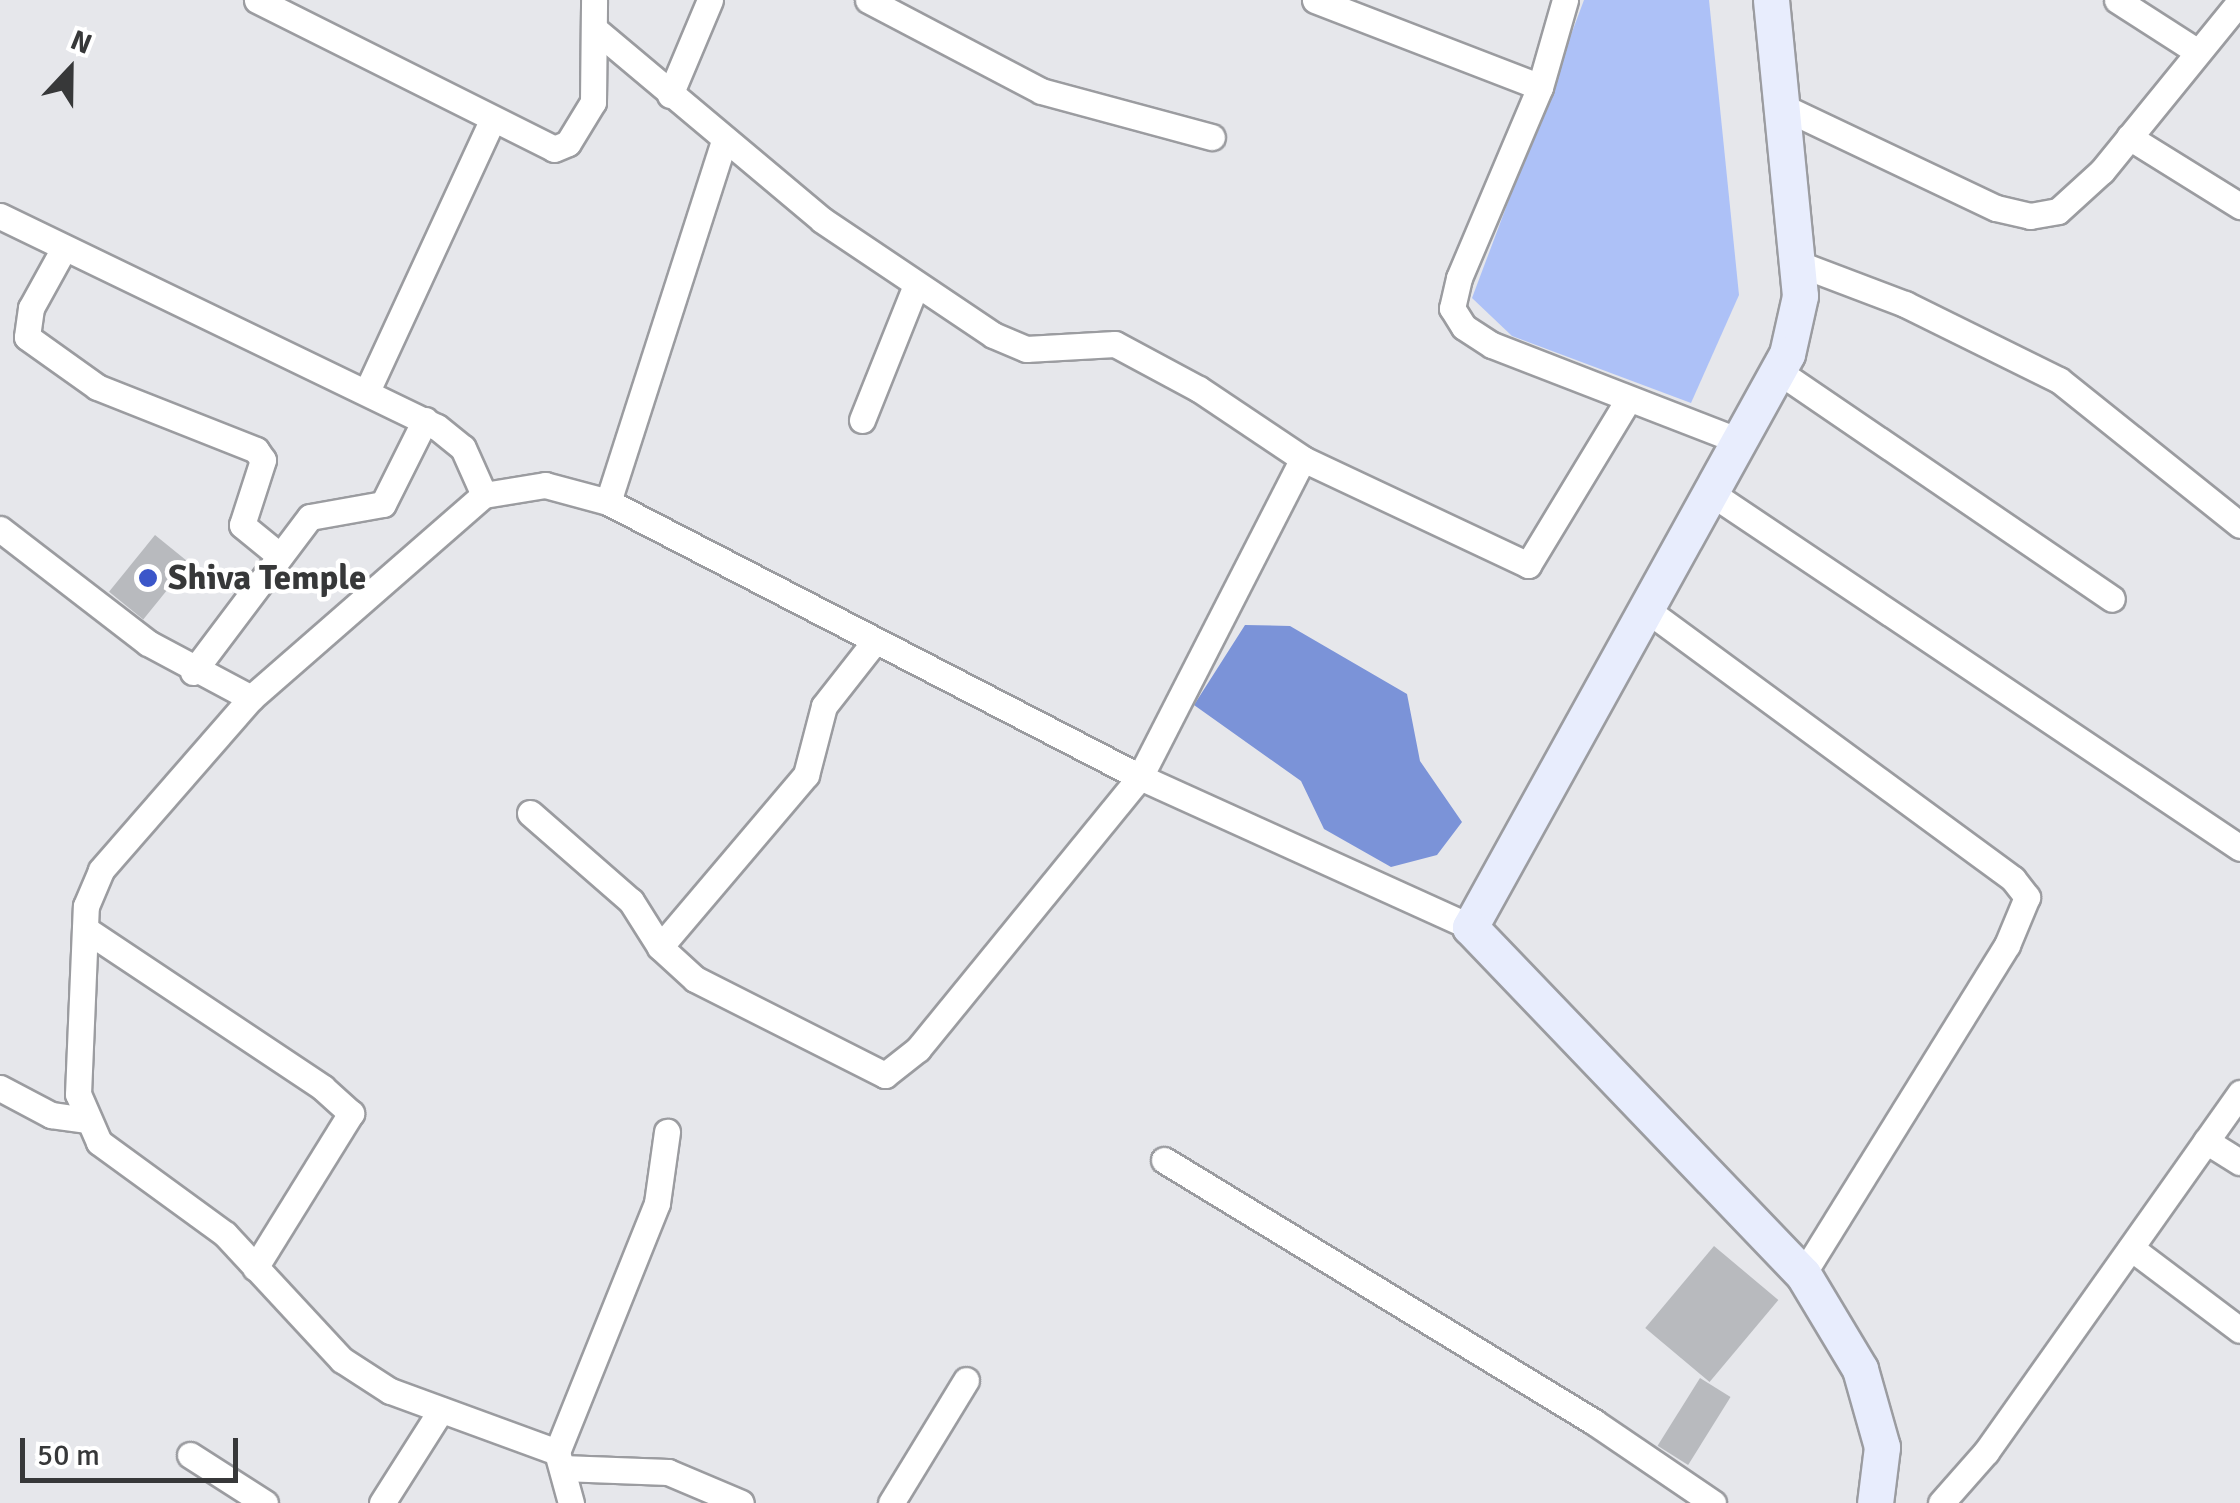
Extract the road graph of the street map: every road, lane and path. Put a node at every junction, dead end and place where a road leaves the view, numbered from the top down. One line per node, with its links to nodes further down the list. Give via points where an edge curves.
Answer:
1 (594, 0): 10 (street)
2 (710, 0): 13 (street)
3 (868, 0): 17 (street, via 1041,91)
4 (1566, 0): 12 (street)
5 (1770, 0): 14 (main road)
6 (2117, 0): 11 (street)
7 (1310, 1): 12 (street)
8 (2240, 1): 11 (street)
9 (272, 3): 15 (street)
10 (597, 31): 13 (street); 15 (street, via 593,102 568,143 554,149)
11 (2195, 50): 16 (street)
12 (1540, 87): 26 (street, via 1452,308 1464,327 1492,345)
13 (670, 94): 18 (street)
14 (1781, 106): 16 (street, via 1996,208 2030,216 2058,211 2082,193); 22 (main road)
15 (491, 123): 25 (street)
16 (2129, 136): 19 (street)
17 (1212, 137)
18 (724, 141): 23 (street); 33 (street)
19 (2240, 206)
20 (0, 216): 21 (street)
21 (63, 250): 25 (street); 36 (street, via 31,308 27,336 97,387 256,450 263,460 242,526)
22 (1797, 263): 24 (main road, via 1800,296); 34 (street, via 1905,304 2050,374)
23 (916, 285): 28 (street); 30 (street, via 1026,348 1115,344 1199,389)
24 (1778, 372): 29 (main road); 37 (street)
25 (368, 389): 27 (street)
26 (1628, 400): 29 (street); 30 (street, via 1528,565)
27 (425, 420): 32 (street, via 463,448); 36 (street, via 382,504 310,517)
28 (862, 420)
29 (1740, 441): 31 (main road)
30 (1303, 460): 42 (street)
31 (1711, 493): 38 (main road); 44 (street)
32 (484, 495): 33 (street, via 546,486); 41 (street)
33 (608, 502): 39 (street)
34 (2240, 524)
35 (0, 529): 40 (street)
36 (280, 556): 40 (street)
37 (2112, 599)
38 (1647, 610): 45 (main road); 57 (street, via 2012,879 2027,897 2008,944)
39 (875, 640): 42 (street); 47 (street, via 824,706 806,776)
40 (193, 672): 41 (street)
41 (251, 698): 46 (street, via 102,870 91,888)
42 (1140, 778): 45 (street); 47 (street, via 918,1049 885,1074 741,1006)
43 (530, 813): 47 (street, via 631,901)
44 (2240, 848)
45 (1470, 927): 57 (main road)
46 (85, 929): 50 (street, via 78,1094); 56 (street, via 323,1088 350,1113)
47 (660, 947)
48 (0, 1088): 50 (street, via 51,1115)
49 (2240, 1093): 52 (street)
50 (86, 1120): 56 (street, via 100,1142 226,1234)
51 (668, 1132): 62 (street, via 657,1203)
52 (2206, 1141): 54 (street); 55 (street)
53 (1164, 1160): 68 (street, via 1594,1422)
54 (2240, 1162)
55 (2131, 1248): 58 (street); 70 (street)
56 (255, 1268): 60 (street, via 342,1360 390,1392)
57 (1803, 1274): 69 (main road, via 1860,1369 1882,1447)
58 (2240, 1330)
59 (966, 1380): 67 (street)
60 (440, 1410): 62 (street); 64 (street)
61 (190, 1455): 63 (street)
62 (560, 1460): 65 (street); 66 (street, via 668,1472)
63 (265, 1503)
64 (382, 1503)
65 (571, 1503)
66 (741, 1503)
67 (891, 1503)
68 (1712, 1503)
69 (1876, 1503)
70 (1942, 1503)

